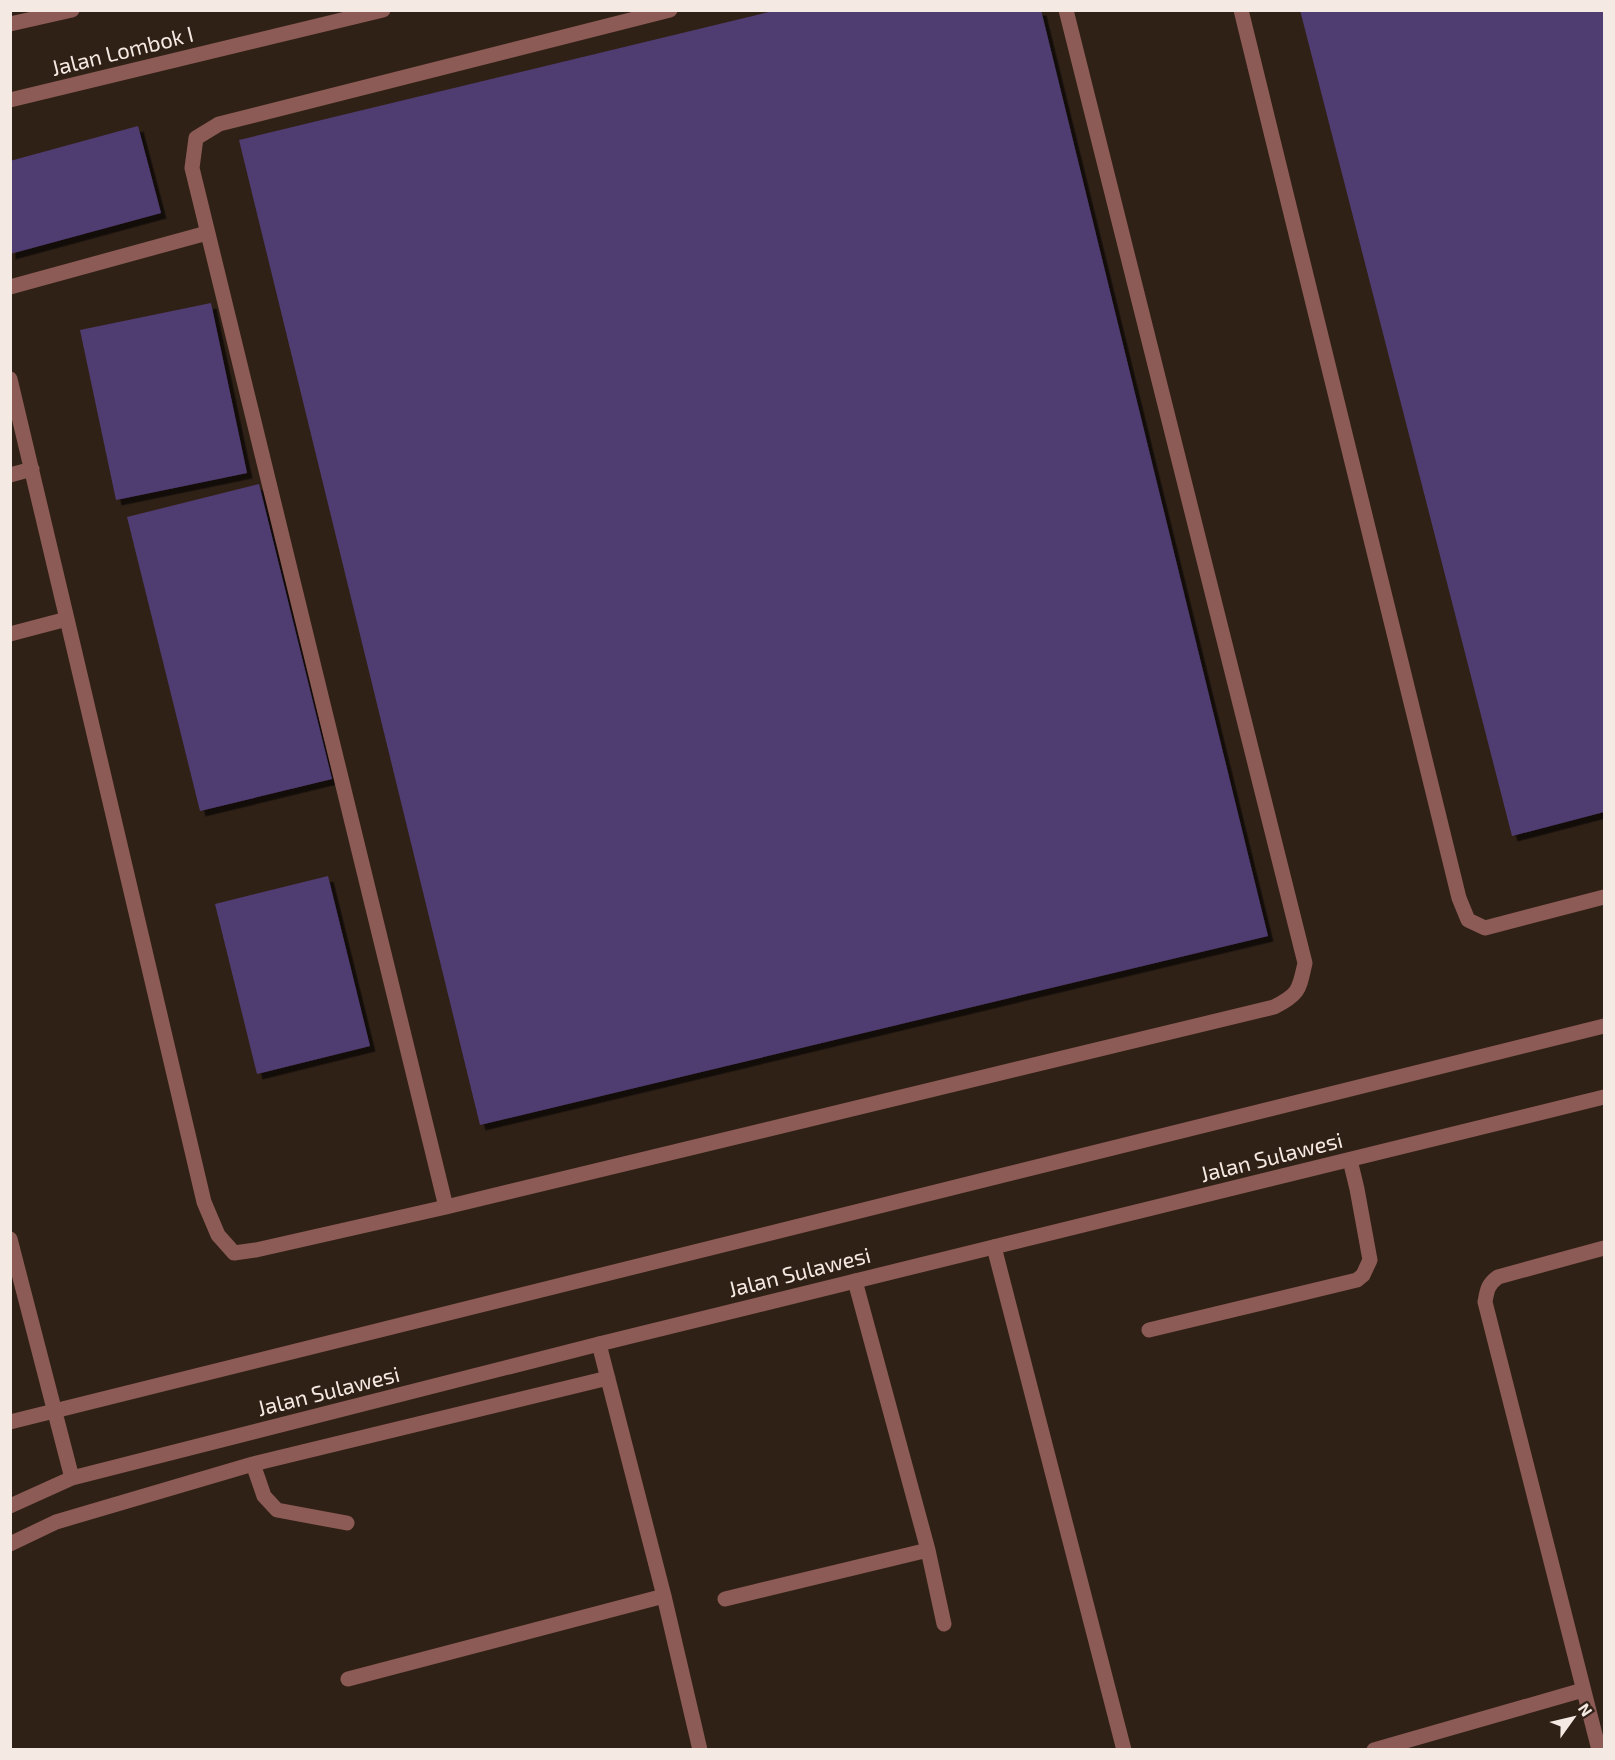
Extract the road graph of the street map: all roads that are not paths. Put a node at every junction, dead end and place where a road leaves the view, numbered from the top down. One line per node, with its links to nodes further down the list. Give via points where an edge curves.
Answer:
1 (72, 10): 6 (street)
2 (383, 10): 7 (street, Jalan Lombok I)
3 (670, 10): 8 (street, via 219,124 196,138 192,168)
4 (1066, 10): 19 (street, via 1305,963 1299,990 1274,1007)
5 (1241, 10): 15 (street, via 1459,898 1468,920 1485,928)
6 (10, 24)
7 (10, 100)
8 (207, 233): 9 (street); 19 (street)
9 (10, 287)
10 (11, 385): 11 (street)
11 (32, 469): 12 (street); 13 (street)
12 (10, 475)
13 (67, 619): 14 (street); 19 (street, via 204,1202 218,1234 234,1253 256,1251)
14 (10, 634)
15 (1605, 897)
16 (1605, 1026): 27 (street, Jalan Sulawesi)
17 (1605, 1097): 18 (street, Jalan Sulawesi)
18 (1350, 1160): 21 (street, Jalan Sulawesi); 24 (street, via 1370,1260 1364,1275 1357,1280)
19 (446, 1207)
20 (10, 1239): 27 (street)
21 (994, 1247): 23 (street, Jalan Sulawesi); 41 (street)
22 (1605, 1248): 39 (street, via 1498,1277 1487,1289 1485,1302)
23 (855, 1281): 25 (street, Jalan Sulawesi); 34 (street)
24 (1149, 1330)
25 (599, 1344): 26 (street); 30 (street, Jalan Sulawesi)
26 (608, 1378): 29 (street); 35 (street)
27 (55, 1410): 28 (street, Jalan Sulawesi); 30 (street)
28 (10, 1422)
29 (253, 1464): 32 (street, via 264,1496 277,1510); 33 (street, via 56,1521)
30 (72, 1478): 31 (street, Jalan Sulawesi)
31 (10, 1506)
32 (346, 1522)
33 (10, 1544)
34 (928, 1550): 36 (street); 37 (street)
35 (664, 1596): 38 (street); 40 (street)
36 (725, 1599)
37 (944, 1624)
38 (348, 1678)
39 (1583, 1690): 42 (street); 43 (street)
40 (700, 1749)
41 (1124, 1749)
42 (1374, 1749)
43 (1599, 1749)

